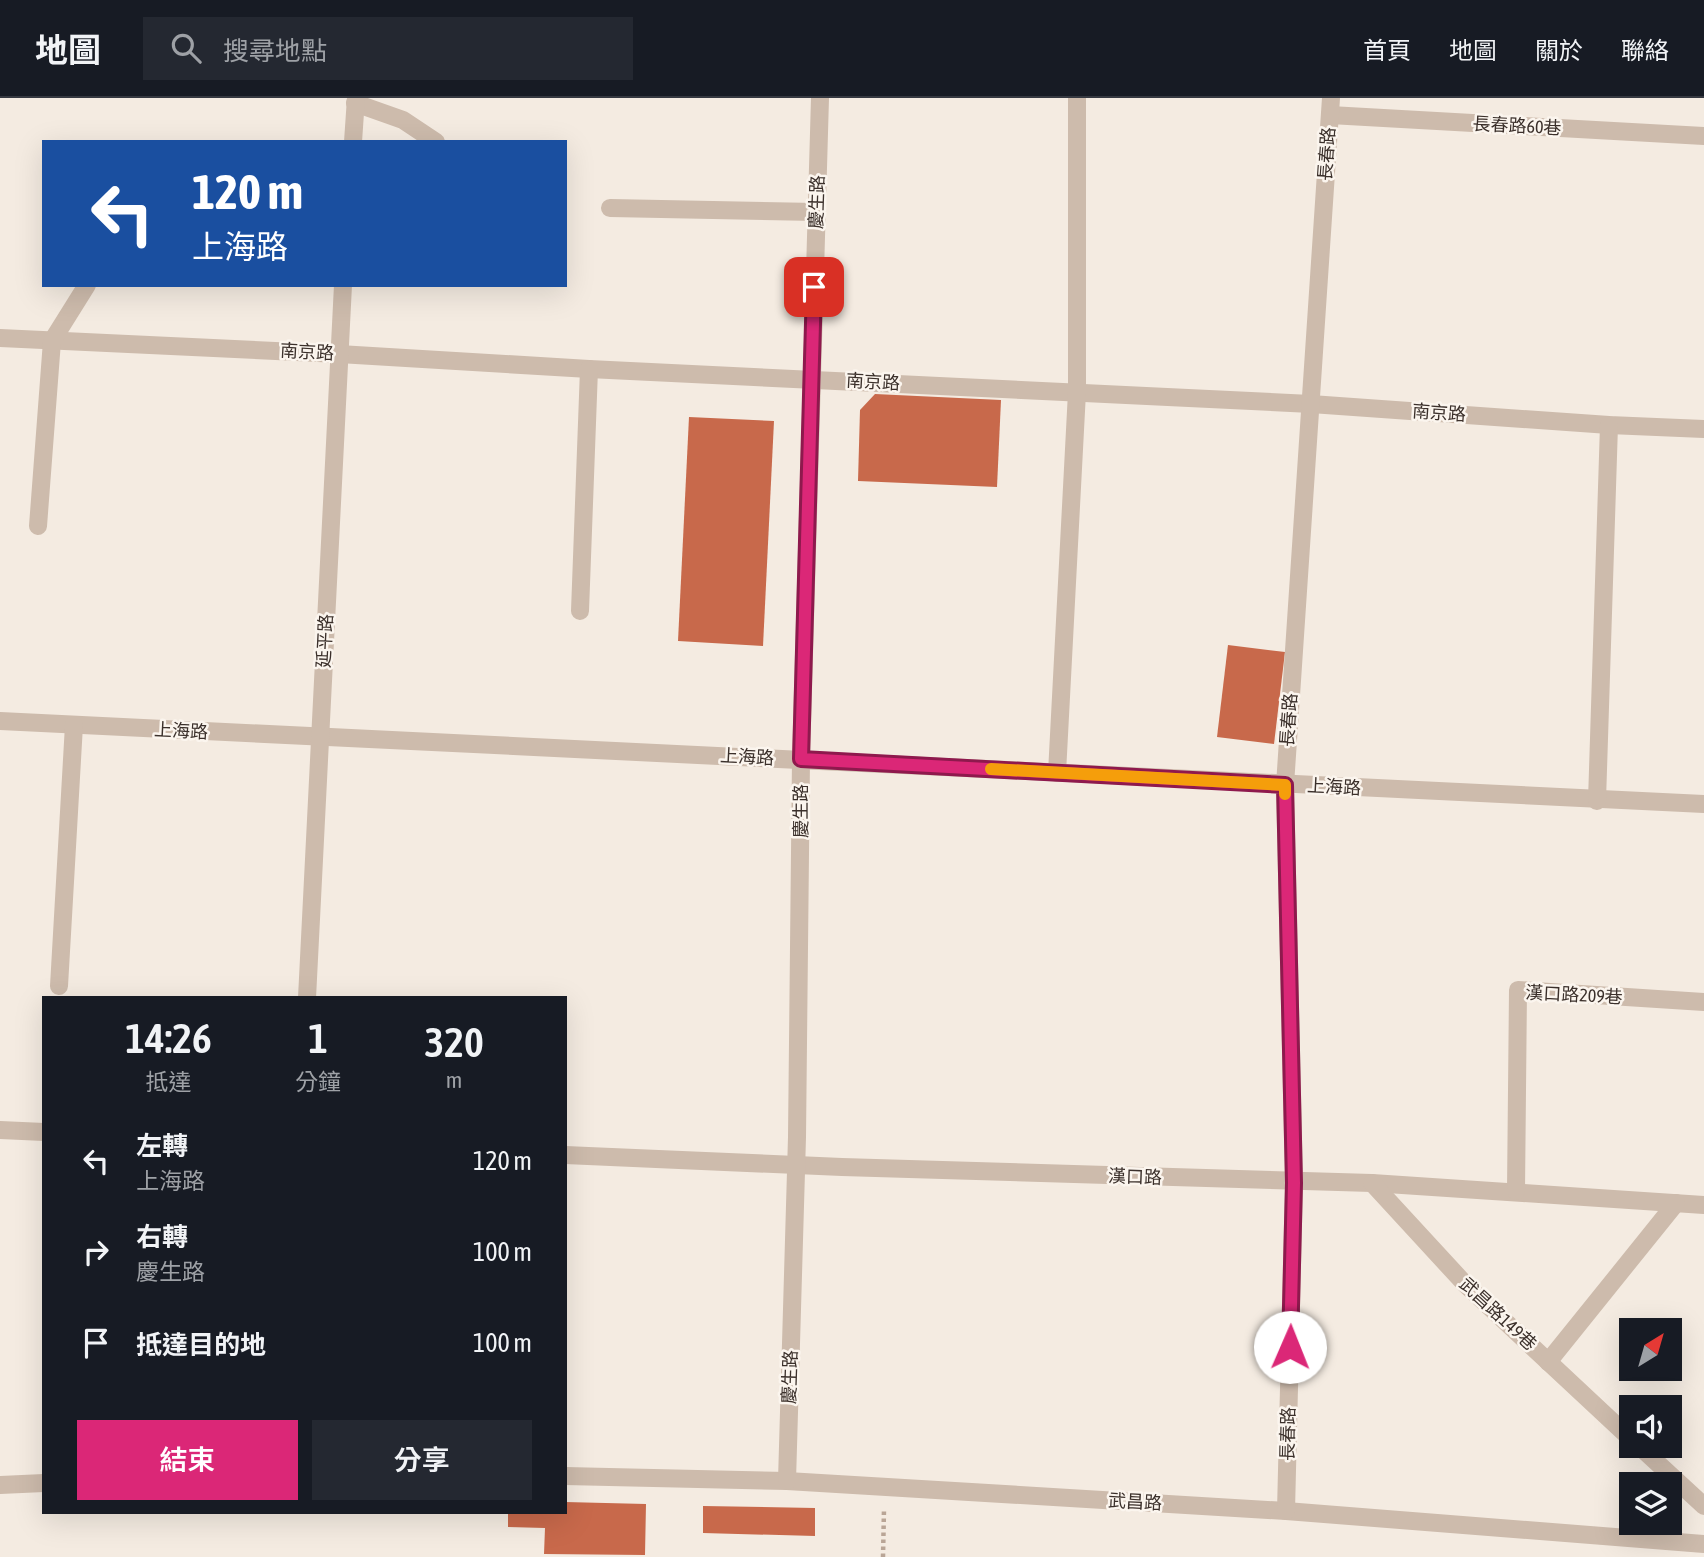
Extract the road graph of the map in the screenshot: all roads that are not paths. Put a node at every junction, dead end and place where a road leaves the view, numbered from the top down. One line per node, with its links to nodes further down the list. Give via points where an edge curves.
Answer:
1 (820, 98): 9 (street, 慶生路)
2 (1077, 98): 17 (street)
3 (355, 101): 6 (street); 7 (street, via 403,120)
4 (1331, 107): 5 (street, 長春路60巷); 18 (street, 長春路)
5 (1704, 136)
6 (353, 140)
7 (433, 140)
8 (610, 208): 9 (street)
9 (817, 212): 16 (street, 慶生路)
10 (86, 287): 13 (street)
11 (344, 287): 14 (street, 延平路)
12 (0, 338): 13 (street, 南京路)
13 (52, 341): 14 (street, 南京路); 21 (street)
14 (339, 354): 15 (street, 南京路); 25 (street, 延平路)
15 (589, 369): 16 (street, 南京路); 22 (street)
16 (811, 380): 17 (street, 南京路); 26 (street, 慶生路)
17 (1076, 392): 18 (street, 南京路); 27 (street)
18 (1311, 404): 19 (street, 南京路); 28 (street, 長春路)
19 (1609, 425): 20 (street, 南京路); 29 (street)
20 (1704, 429)
21 (38, 526)
22 (580, 611)
23 (0, 721): 24 (street, 上海路)
24 (74, 725): 25 (street, 上海路); 31 (street)
25 (320, 738): 26 (street, 上海路); 32 (street, 延平路)
26 (801, 759): 27 (street, 上海路); 37 (street, 慶生路)
27 (1058, 773): 28 (street, 上海路)
28 (1285, 785): 29 (street, 上海路); 38 (street, 長春路)
29 (1597, 801): 30 (street, 上海路)
30 (1704, 804)
31 (58, 986)
32 (307, 996)
33 (1704, 1002): 40 (street, 漢口路209巷, via 1518,990)
34 (0, 1130): 35 (street)
35 (42, 1132)
36 (567, 1155): 37 (street, 漢口路)
37 (797, 1164): 38 (street, 漢口路); 47 (street, 慶生路)
38 (1294, 1183): 39 (street, 漢口路); 51 (street, 長春路)
39 (1372, 1183): 40 (street, 漢口路); 43 (street, 武昌路149巷, via 1465,1284)
40 (1516, 1191): 41 (street, 漢口路)
41 (1676, 1203): 42 (street, 漢口路); 43 (street)
42 (1704, 1205)
43 (1548, 1362): 44 (street, 武昌路149巷)
44 (1619, 1427)
45 (1652, 1458): 50 (street)
46 (567, 1476): 47 (street, 武昌路)
47 (787, 1481): 51 (street, 武昌路)
48 (42, 1483): 49 (street)
49 (0, 1485)
50 (1704, 1506)
51 (1286, 1511): 52 (street, 武昌路)
52 (1704, 1544)

